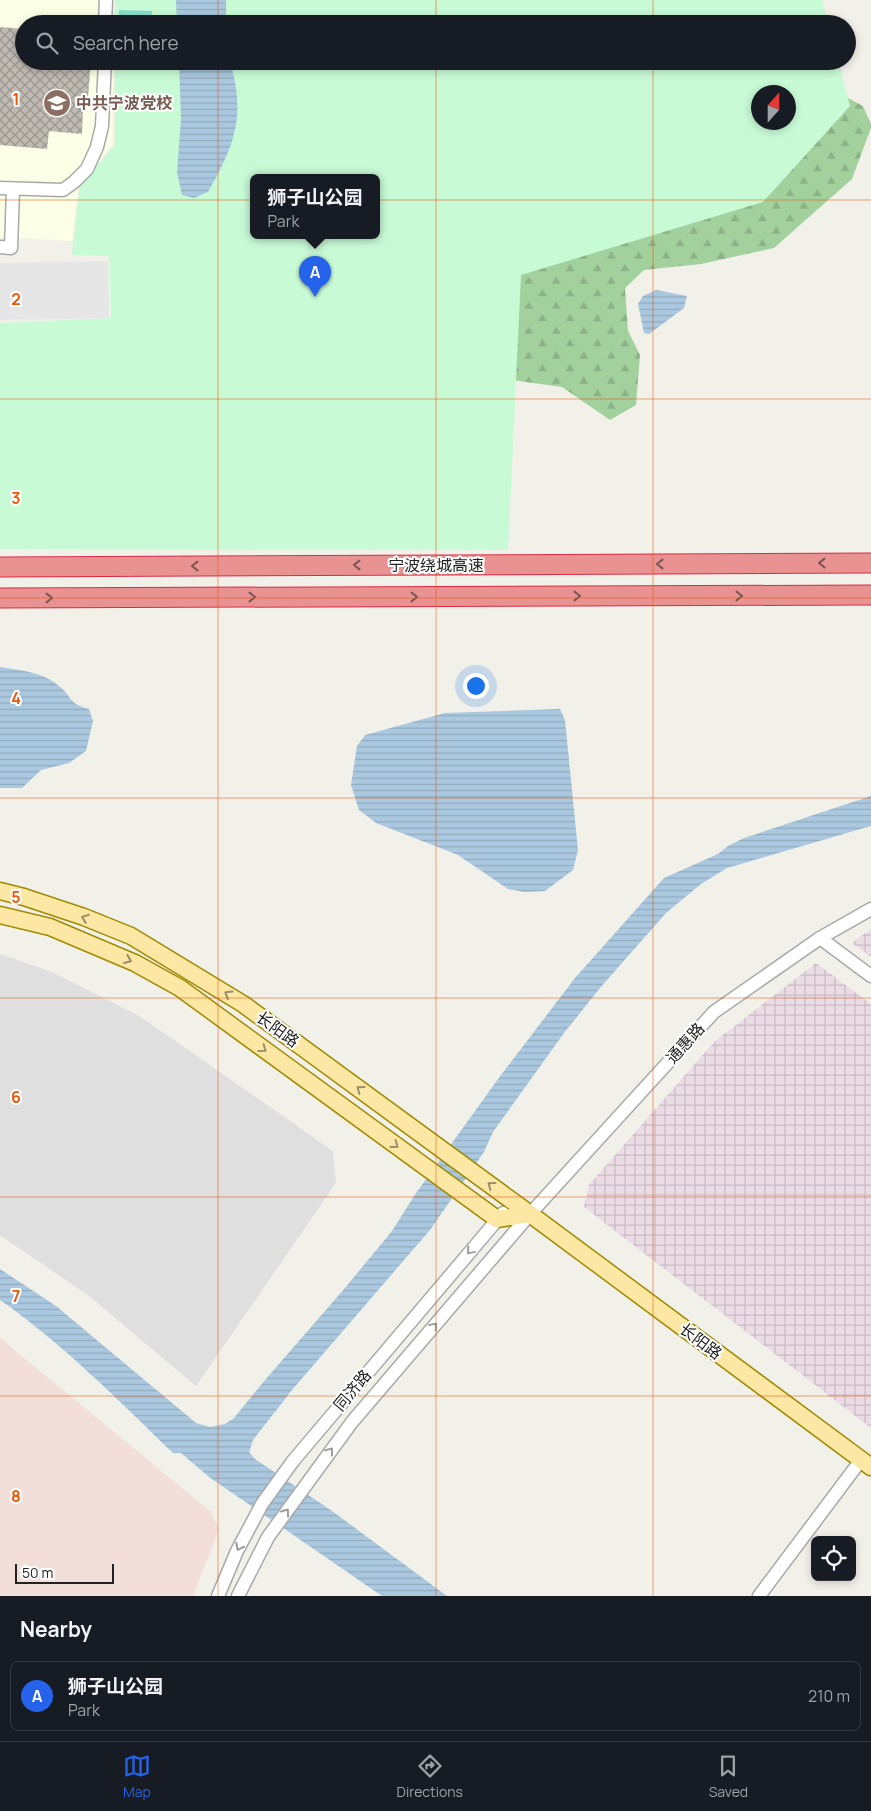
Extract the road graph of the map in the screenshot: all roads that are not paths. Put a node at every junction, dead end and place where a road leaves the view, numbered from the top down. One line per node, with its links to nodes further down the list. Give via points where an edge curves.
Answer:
1 (106, 0): 2 (street)
2 (105, 15)
3 (104, 70): 5 (street, via 102,126 87,169 63,190)
4 (0, 188): 5 (street)
5 (13, 189): 6 (street, via 11,248)
6 (0, 247)
7 (871, 563): 8 (highway, 宁波绕城高速, one-way to 8)
8 (0, 567)
9 (871, 596): 10 (highway, 宁波绕城高速, one-way to 9)
10 (0, 598)
11 (0, 891): 16 (main road, 长阳路, one-way to 11, via 244,1004 183,966 131,936 84,917)
12 (871, 909): 14 (street, 通惠路)
13 (0, 915): 18 (main road, 长阳路, one-way to 18, via 50,927 135,963 180,988)
14 (820, 938): 15 (street); 17 (street, 通惠路, via 714,1012)
15 (871, 976)
16 (514, 1202): 17 (main road, 长阳路); 18 (street, 同济路)
17 (530, 1214): 18 (main road); 19 (main road, 长阳路); 21 (street, 同济路, one-way to 17, via 270,1533 352,1422)
18 (496, 1219): 20 (street, 同济路, one-way to 20, via 283,1474 236,1551)
19 (866, 1464): 22 (street)
20 (218, 1596)
21 (238, 1596)
22 (759, 1596)

